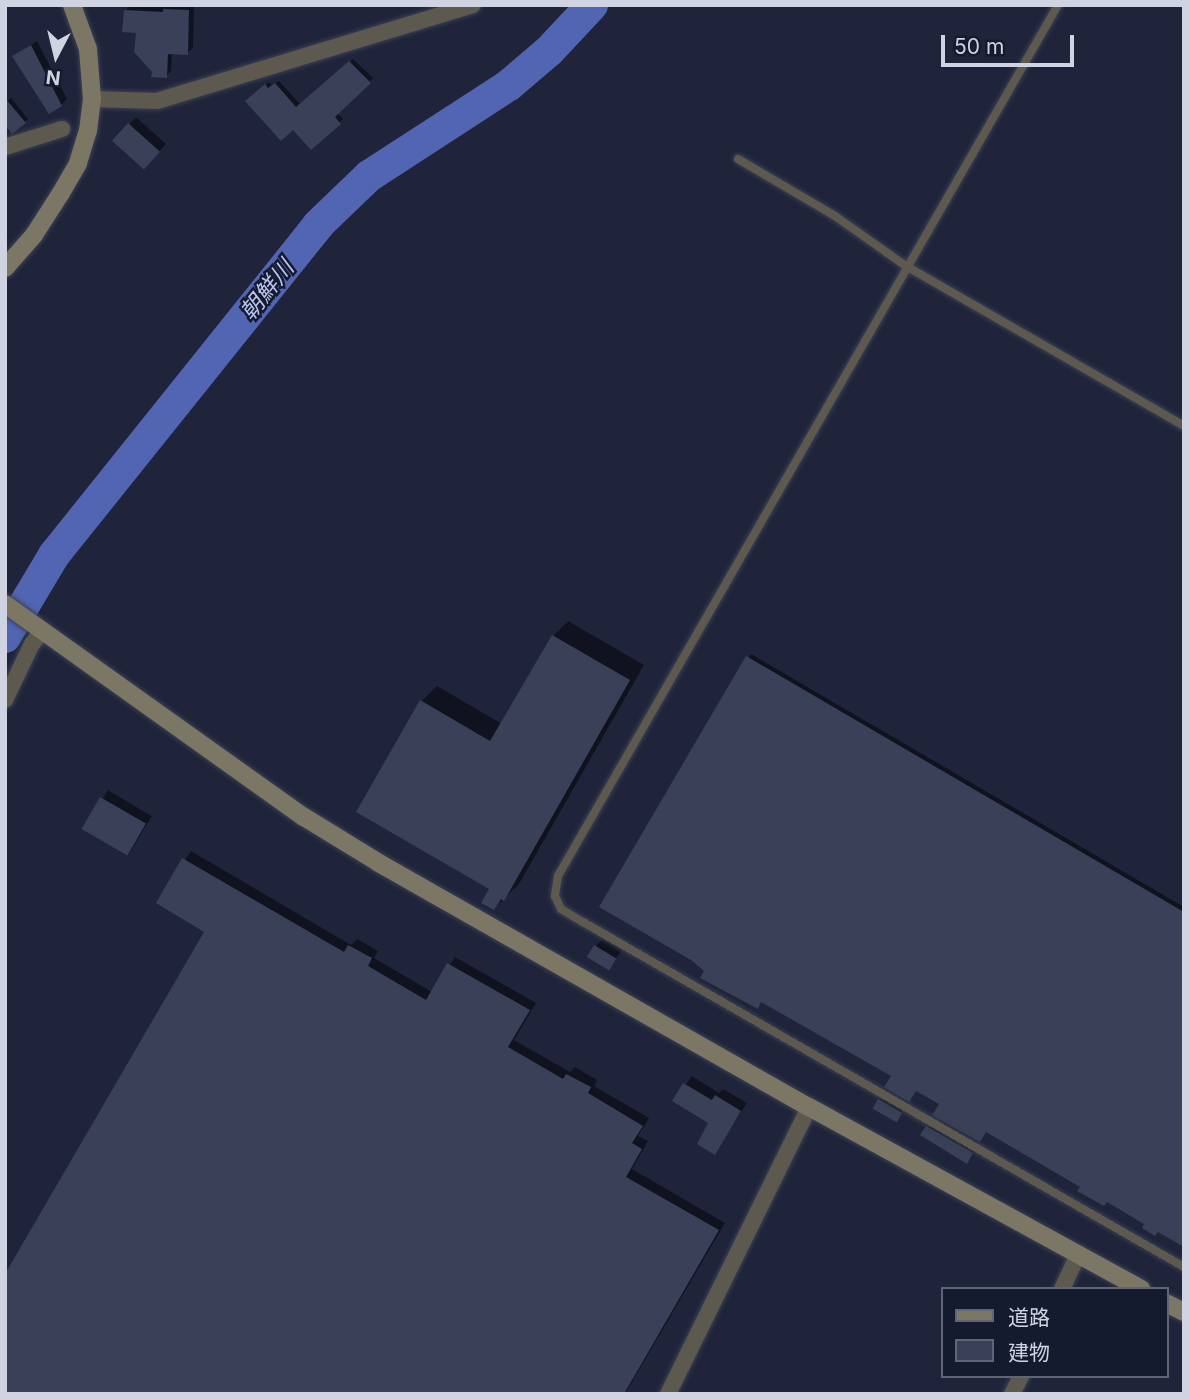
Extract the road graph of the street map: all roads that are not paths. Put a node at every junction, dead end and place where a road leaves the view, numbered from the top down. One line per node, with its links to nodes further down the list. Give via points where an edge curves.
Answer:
1 (72, 5): 4 (street, via 88,49)
2 (473, 5): 4 (street, via 157,101)
3 (1058, 5): 8 (lane)
4 (92, 99): 9 (street, via 78,163 34,235)
5 (62, 129): 6 (street)
6 (5, 147)
7 (738, 159): 8 (lane, via 835,215)
8 (906, 266): 10 (lane); 16 (lane, via 558,876 555,896 561,909 572,916)
9 (5, 268)
10 (1184, 426)
11 (5, 604): 12 (street)
12 (38, 627): 13 (street); 14 (street, via 304,817)
13 (5, 700)
14 (809, 1107): 15 (street); 22 (street)
15 (1078, 1255): 17 (street); 18 (street)
16 (1183, 1267)
17 (1063, 1287)
18 (1137, 1287)
19 (1168, 1304): 20 (street)
20 (1184, 1312)
21 (1020, 1378): 23 (street)
22 (668, 1394)
23 (1012, 1394)

